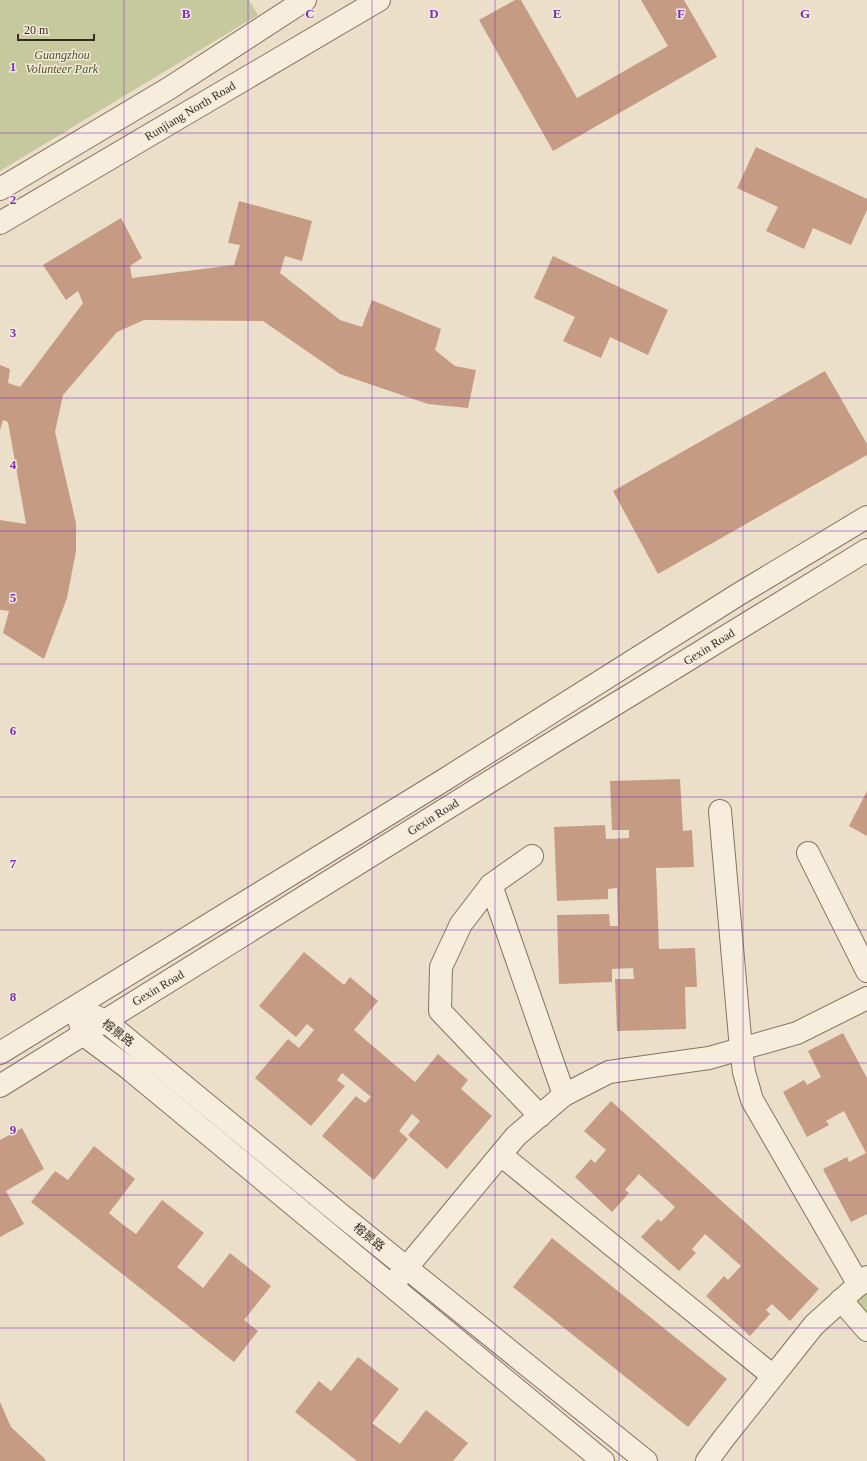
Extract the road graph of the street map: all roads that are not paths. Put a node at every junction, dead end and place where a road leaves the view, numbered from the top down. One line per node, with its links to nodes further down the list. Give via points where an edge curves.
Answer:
1 (305, 0): 3 (street, via 168,89)
2 (379, 0): 4 (street, Runjiang North Road)
3 (0, 189)
4 (0, 223)
5 (867, 517): 13 (street)
6 (867, 550): 14 (street, Gexin Road)
7 (720, 811): 16 (street)
8 (808, 852): 11 (street)
9 (532, 856): 10 (street)
10 (491, 885): 19 (street); 20 (street, via 461,924 441,967 440,1011)
11 (867, 971)
12 (867, 998): 16 (street, via 797,1033)
13 (74, 1008): 14 (street, 榕景路); 15 (street, 榕景路); 17 (street)
14 (104, 1020): 15 (street, Gexin Road); 22 (street, 榕景路)
15 (84, 1035): 18 (street, Gexin Road); 24 (street, 榕景路)
16 (741, 1049): 19 (street, via 709,1058 609,1072); 23 (street, via 752,1100)
17 (0, 1053)
18 (0, 1086)
19 (564, 1096): 20 (street)
20 (540, 1116): 21 (street, via 516,1136)
21 (500, 1155): 22 (street); 27 (street)
22 (407, 1268): 24 (street); 29 (street, 榕景路)
23 (863, 1281): 25 (street)
24 (391, 1287): 28 (street, 榕景路)
25 (841, 1300): 26 (street); 27 (street, via 814,1326)
26 (867, 1330)
27 (773, 1376): 30 (street)
28 (604, 1461)
29 (646, 1461)
30 (707, 1461)

